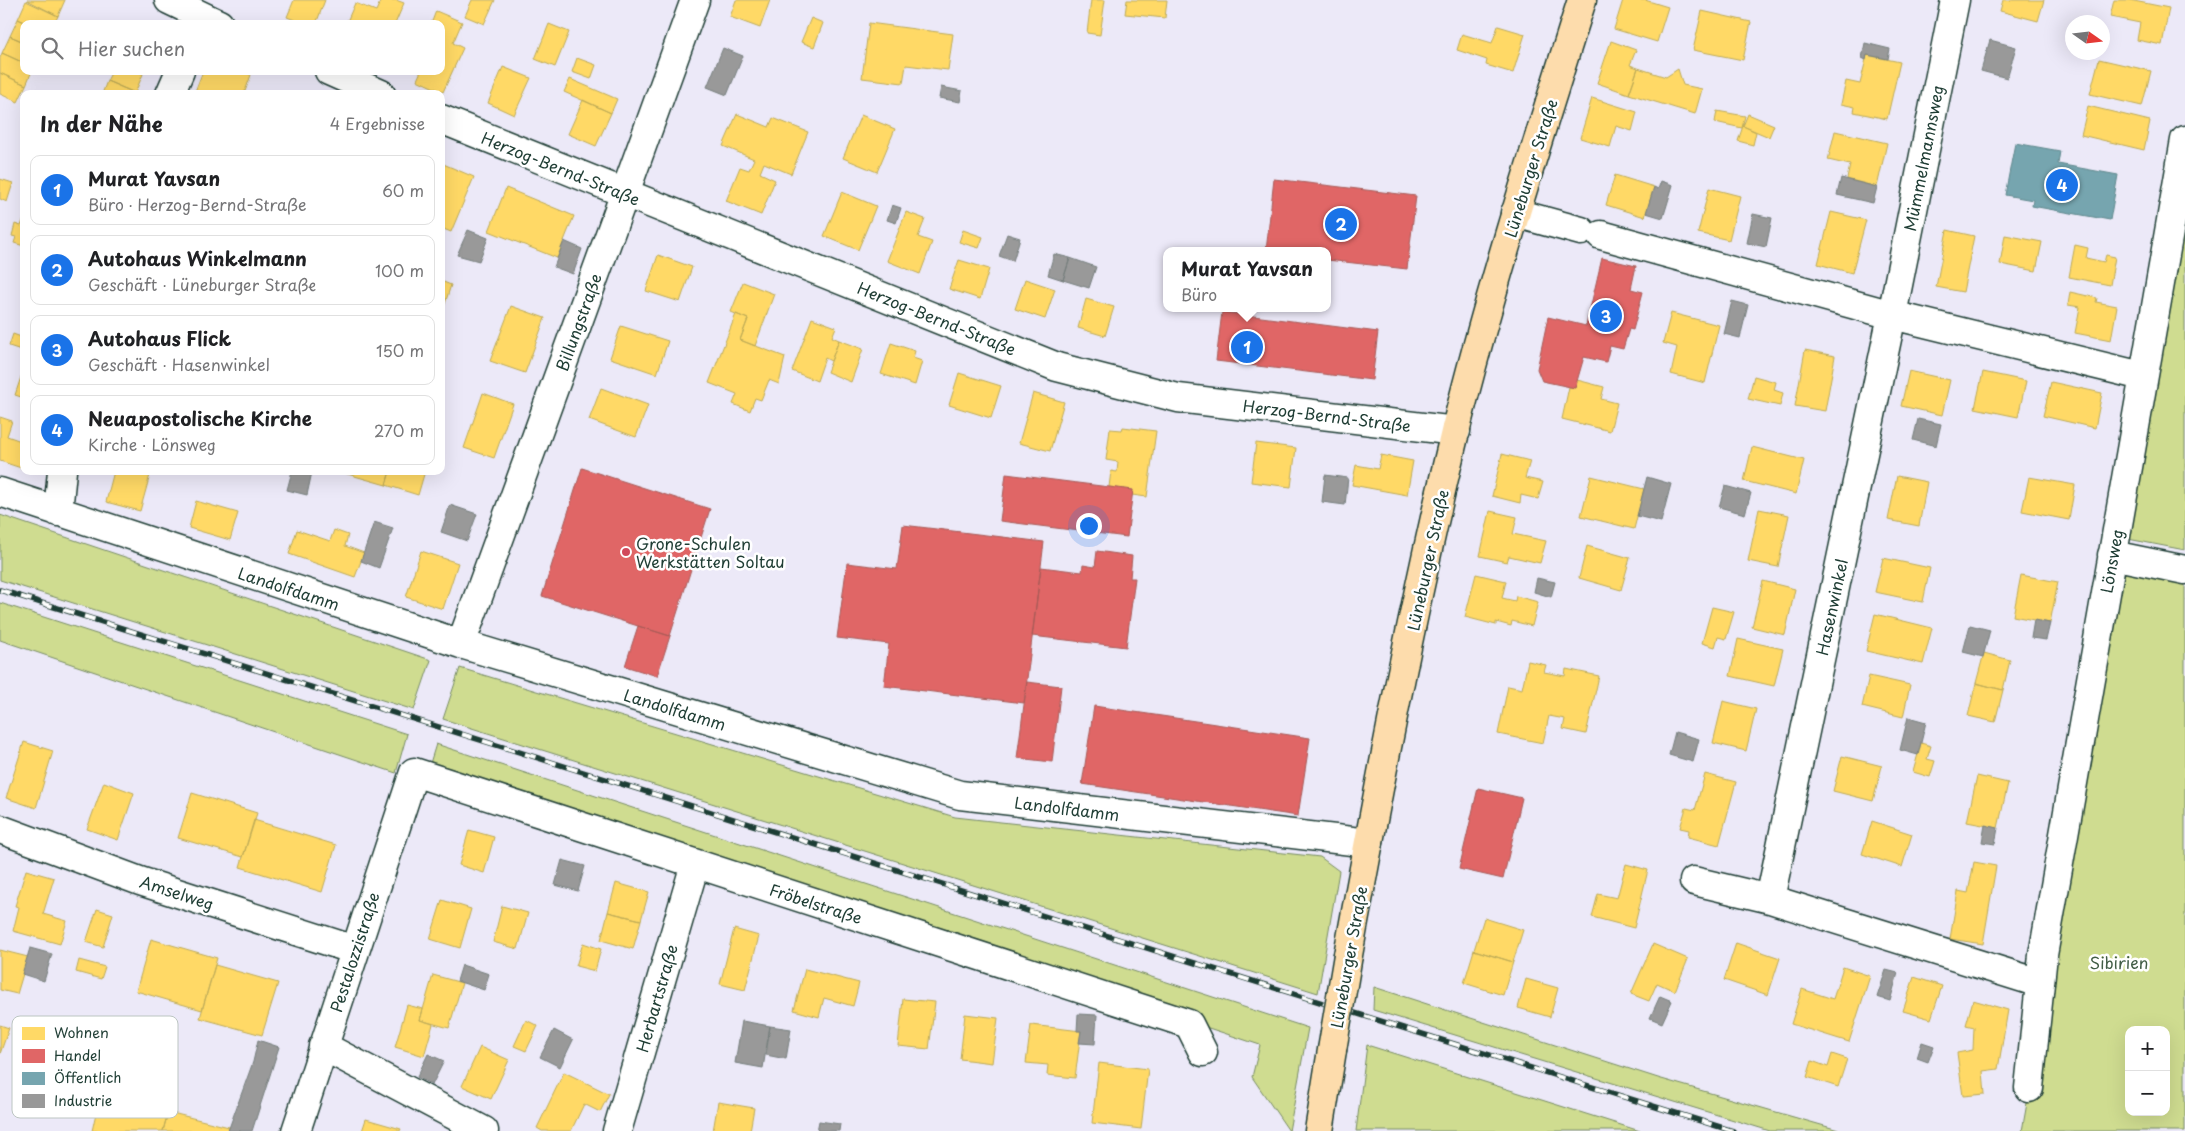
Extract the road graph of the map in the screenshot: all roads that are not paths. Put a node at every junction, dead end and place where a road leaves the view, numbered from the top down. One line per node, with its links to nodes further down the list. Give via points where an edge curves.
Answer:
1 (169, 0): 5 (street)
2 (695, 0): 12 (street, Billungstraße)
3 (1582, 0): 13 (main road, Lüneburger Straße)
4 (1955, 0): 14 (street, Mümmelmannsweg)
5 (204, 20)
6 (178, 75): 8 (street)
7 (338, 75): 9 (street)
8 (172, 90)
9 (373, 90)
10 (445, 121): 12 (street, Herzog-Bernd-Straße)
11 (2185, 140): 15 (street, Lönsweg)
12 (624, 194): 16 (street, Herzog-Bernd-Straße, via 1057,367 1178,398); 22 (street, Billungstraße)
13 (1515, 213): 14 (street); 16 (main road, Lüneburger Straße)
14 (1892, 316): 15 (street); 28 (street, Hasenwinkel)
15 (2142, 376): 20 (street, Lönsweg)
16 (1456, 431): 25 (main road, Lüneburger Straße)
17 (62, 475): 19 (street)
18 (0, 492): 19 (street, Landolfdamm)
19 (58, 512): 22 (street, Landolfdamm)
20 (2112, 554): 21 (street); 30 (street, Lönsweg)
21 (2185, 570)
22 (461, 644): 25 (street, Landolfdamm, via 960,795)
23 (414, 772): 26 (street, Fröbelstraße); 29 (street, Pestalozzistraße)
24 (0, 829): 29 (street, Amselweg, via 140,881)
25 (1369, 843): 37 (main road, Lüneburger Straße, bridge)
26 (695, 864): 32 (street, Fröbelstraße, via 1189,1024); 36 (street, Herbartstraße)
27 (1694, 881): 28 (street)
28 (1770, 899): 30 (street)
29 (355, 950): 31 (street, Pestalozzistraße)
30 (2039, 983): 33 (street, Lönsweg)
31 (323, 1046): 34 (street, Pestalozzistraße); 35 (street)
32 (1203, 1052)
33 (2029, 1088)
34 (296, 1131)
35 (484, 1131)
36 (617, 1131)
37 (1319, 1131)

